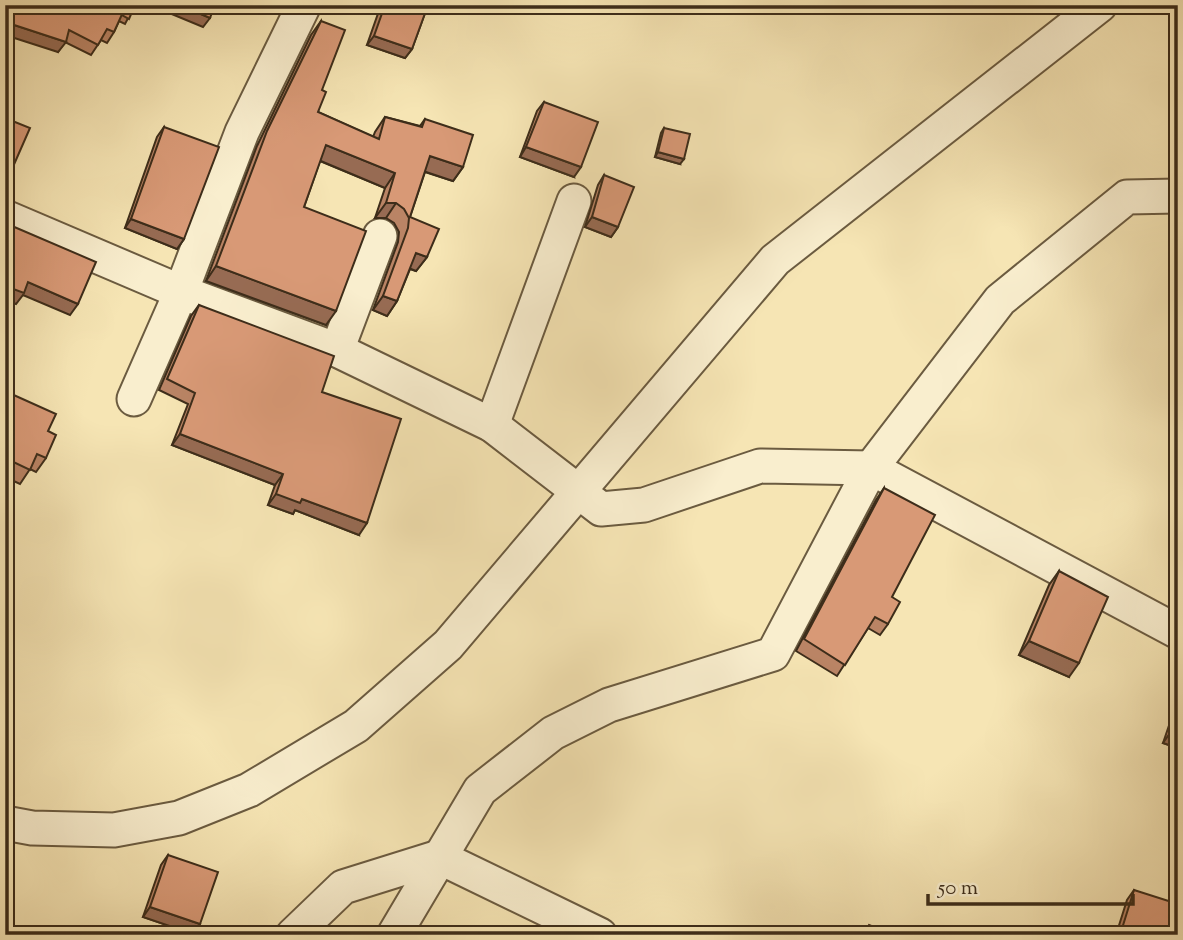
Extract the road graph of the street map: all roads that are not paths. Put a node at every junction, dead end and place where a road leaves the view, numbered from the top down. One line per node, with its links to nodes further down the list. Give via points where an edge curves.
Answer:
1 (304, 5): 7 (street, via 242,132)
2 (1100, 5): 12 (street, via 775,260)
3 (1178, 196): 11 (street, via 1127,197 1000,300)
4 (574, 201): 10 (street)
5 (5, 217): 7 (street)
6 (380, 236): 8 (street)
7 (181, 292): 8 (street); 9 (street)
8 (337, 350): 10 (street)
9 (134, 399)
10 (492, 425): 12 (street)
11 (871, 468): 12 (street, via 760,466 644,505 601,509); 13 (street); 15 (street, via 773,654 609,705 552,733 480,790)
12 (581, 491): 14 (street, via 448,645 356,726 249,790 179,818 114,831)
13 (1178, 632)
14 (5, 823)
15 (439, 857): 16 (street, via 343,887); 17 (street); 18 (street)
16 (293, 935)
17 (394, 935)
18 (600, 935)

